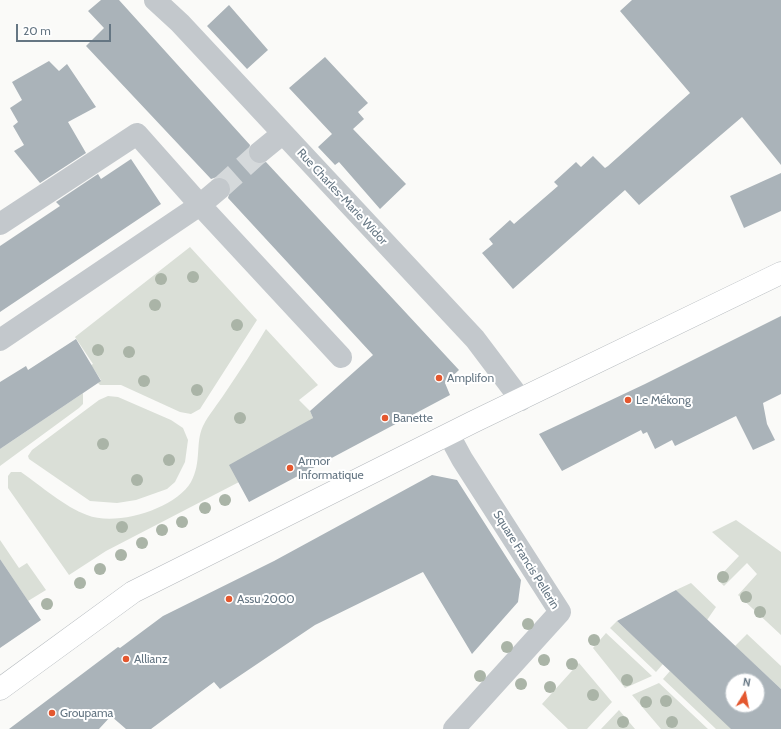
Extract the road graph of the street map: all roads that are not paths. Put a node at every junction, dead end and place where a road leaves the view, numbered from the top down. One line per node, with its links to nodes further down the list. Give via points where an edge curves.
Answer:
1 (155, 0): 2 (street, Rue Charles-Marie Widor, via 180,23)
2 (282, 134): 3 (street); 10 (street, Rue Charles-Marie Widor, via 475,339)
3 (260, 152)
4 (218, 189): 5 (street)
5 (200, 205): 6 (street, via 136,134); 8 (street); 9 (street)
6 (0, 224)
7 (781, 273): 10 (main road)
8 (0, 340)
9 (341, 357)
10 (521, 400): 11 (main road)
11 (450, 435): 12 (main road, via 133,592); 13 (street, Square Francis Pellerin, via 462,459 560,612)
12 (0, 689)
13 (454, 729)

